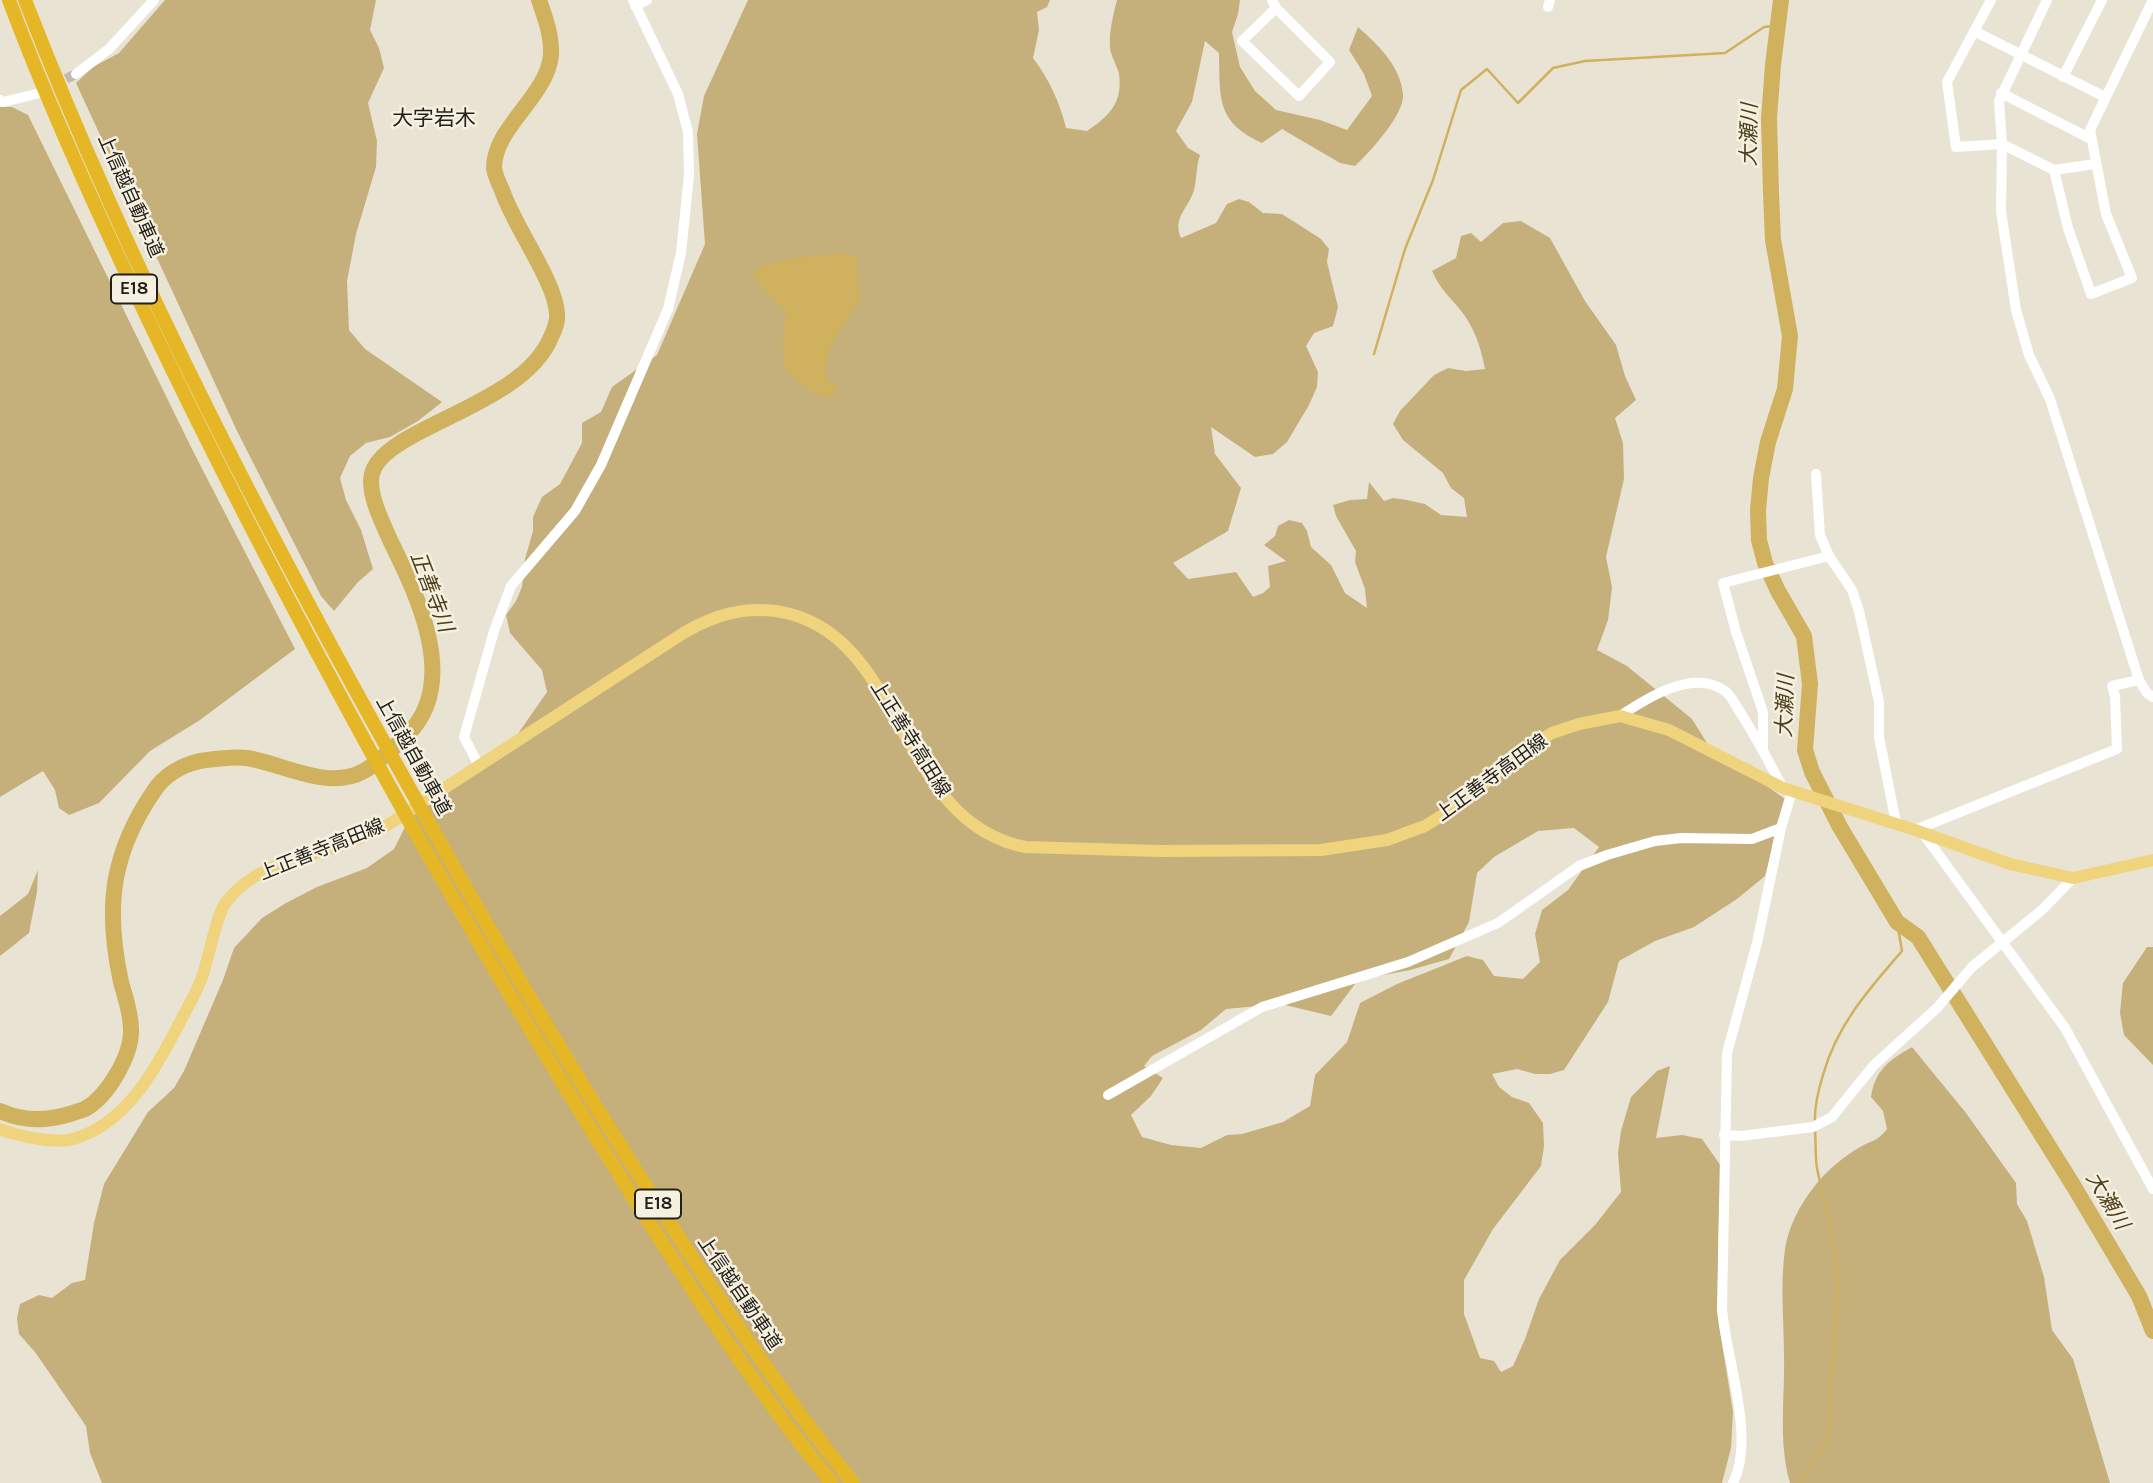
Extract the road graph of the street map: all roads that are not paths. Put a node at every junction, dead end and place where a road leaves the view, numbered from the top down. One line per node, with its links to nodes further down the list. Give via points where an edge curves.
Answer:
1 (9, 0): 41 (highway, 上信越自動車道 / E18, via 62,131 175,376 273,570 466,923 672,1259)
2 (25, 0): 42 (highway, 上信越自動車道 / E18, via 133,251 287,564 369,717 576,1075 717,1297)
3 (153, 0): 13 (street, via 109,49)
4 (647, 0): 9 (street)
5 (1991, 0): 11 (street)
6 (2047, 0): 12 (street)
7 (2102, 0): 14 (street)
8 (2153, 0): 17 (street)
9 (634, 3): 29 (street, via 678,94 688,132 681,253 668,309 601,465 575,511 511,586 464,737)
10 (1274, 4): 10 (street, via 1330,62 1299,96 1242,41)
11 (1974, 31): 12 (street); 20 (street, via 1947,82 1956,147)
12 (2020, 56): 14 (street); 15 (street)
13 (76, 74)
14 (2063, 77): 17 (street)
15 (2001, 93): 19 (street); 20 (street)
16 (36, 94): 18 (street)
17 (2105, 97): 19 (street, via 2090,130)
18 (0, 100)
19 (2091, 139): 21 (street)
20 (2002, 144): 22 (street); 25 (street, via 2001,211 2016,310 2029,355 2050,399)
21 (2095, 164): 22 (street); 22 (street, via 2106,214 2132,278 2091,294)
22 (2054, 170)
23 (1816, 474): 24 (street, via 1820,536)
24 (1829, 556): 28 (street, via 1723,583 1763,712); 31 (street, via 1852,590 1859,611 1879,702 1879,737)
25 (2139, 680): 26 (street); 33 (street, via 2112,686 2117,749)
26 (2153, 697)
27 (1620, 716): 28 (street, via 1676,686 1713,685 1726,692); 29 (main road, 上正善寺高田線, via 1552,733 1457,806 1425,826 1387,839 1321,850 1025,847 986,833 940,791 869,674 843,641 801,617 744,610 706,620 685,632); 30 (main road, 上正善寺高田線, via 1669,730)
28 (1763, 747): 30 (street)
29 (478, 764): 38 (main road, 上正善寺高田線, via 383,828 268,868 237,890 220,912 201,981 163,1055 134,1097 103,1126 70,1140)
30 (1788, 789): 31 (main road, 上正善寺高田線); 32 (street)
31 (1896, 823): 33 (main road, 上正善寺高田線)
32 (1781, 828): 37 (street, via 1752,839 1656,841 1579,866 1498,923 1408,962 1262,1007); 39 (street, via 1757,943 1727,1053)
33 (1919, 831): 35 (main road, 上正善寺高田線, via 2010,864); 36 (street)
34 (2153, 860): 35 (main road, 上正善寺高田線)
35 (2073, 878): 36 (street)
36 (2001, 943): 39 (street, via 1874,1065 1832,1117 1813,1127); 40 (street, via 2065,1028)
37 (1108, 1095)
38 (0, 1129)
39 (1724, 1135): 43 (street, via 1722,1309 1742,1431 1741,1459)
40 (2153, 1189)
41 (832, 1483)
42 (853, 1483)
43 (1733, 1483)

